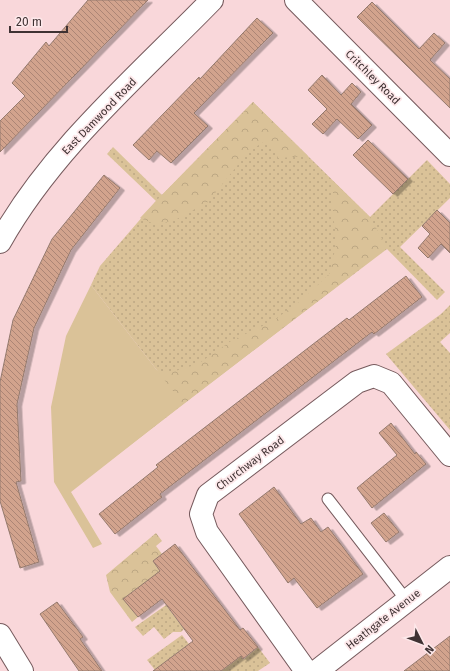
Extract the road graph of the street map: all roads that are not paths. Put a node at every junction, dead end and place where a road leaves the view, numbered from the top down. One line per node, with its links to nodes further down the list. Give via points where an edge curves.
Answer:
1 (212, 0): 4 (street, East Damwood Road, via 64,151 17,212)
2 (296, 0): 3 (street, Critchley Road)
3 (450, 154)
4 (0, 242)
5 (450, 455): 11 (street, Churchway Road, via 391,383 374,376 357,382 208,494 201,514 207,532)
6 (328, 499): 8 (lane)
7 (450, 567): 8 (street, Heathgate Avenue)
8 (407, 601): 12 (street, Heathgate Avenue)
9 (0, 636): 10 (street)
10 (22, 671)
11 (306, 671)
12 (317, 671)

